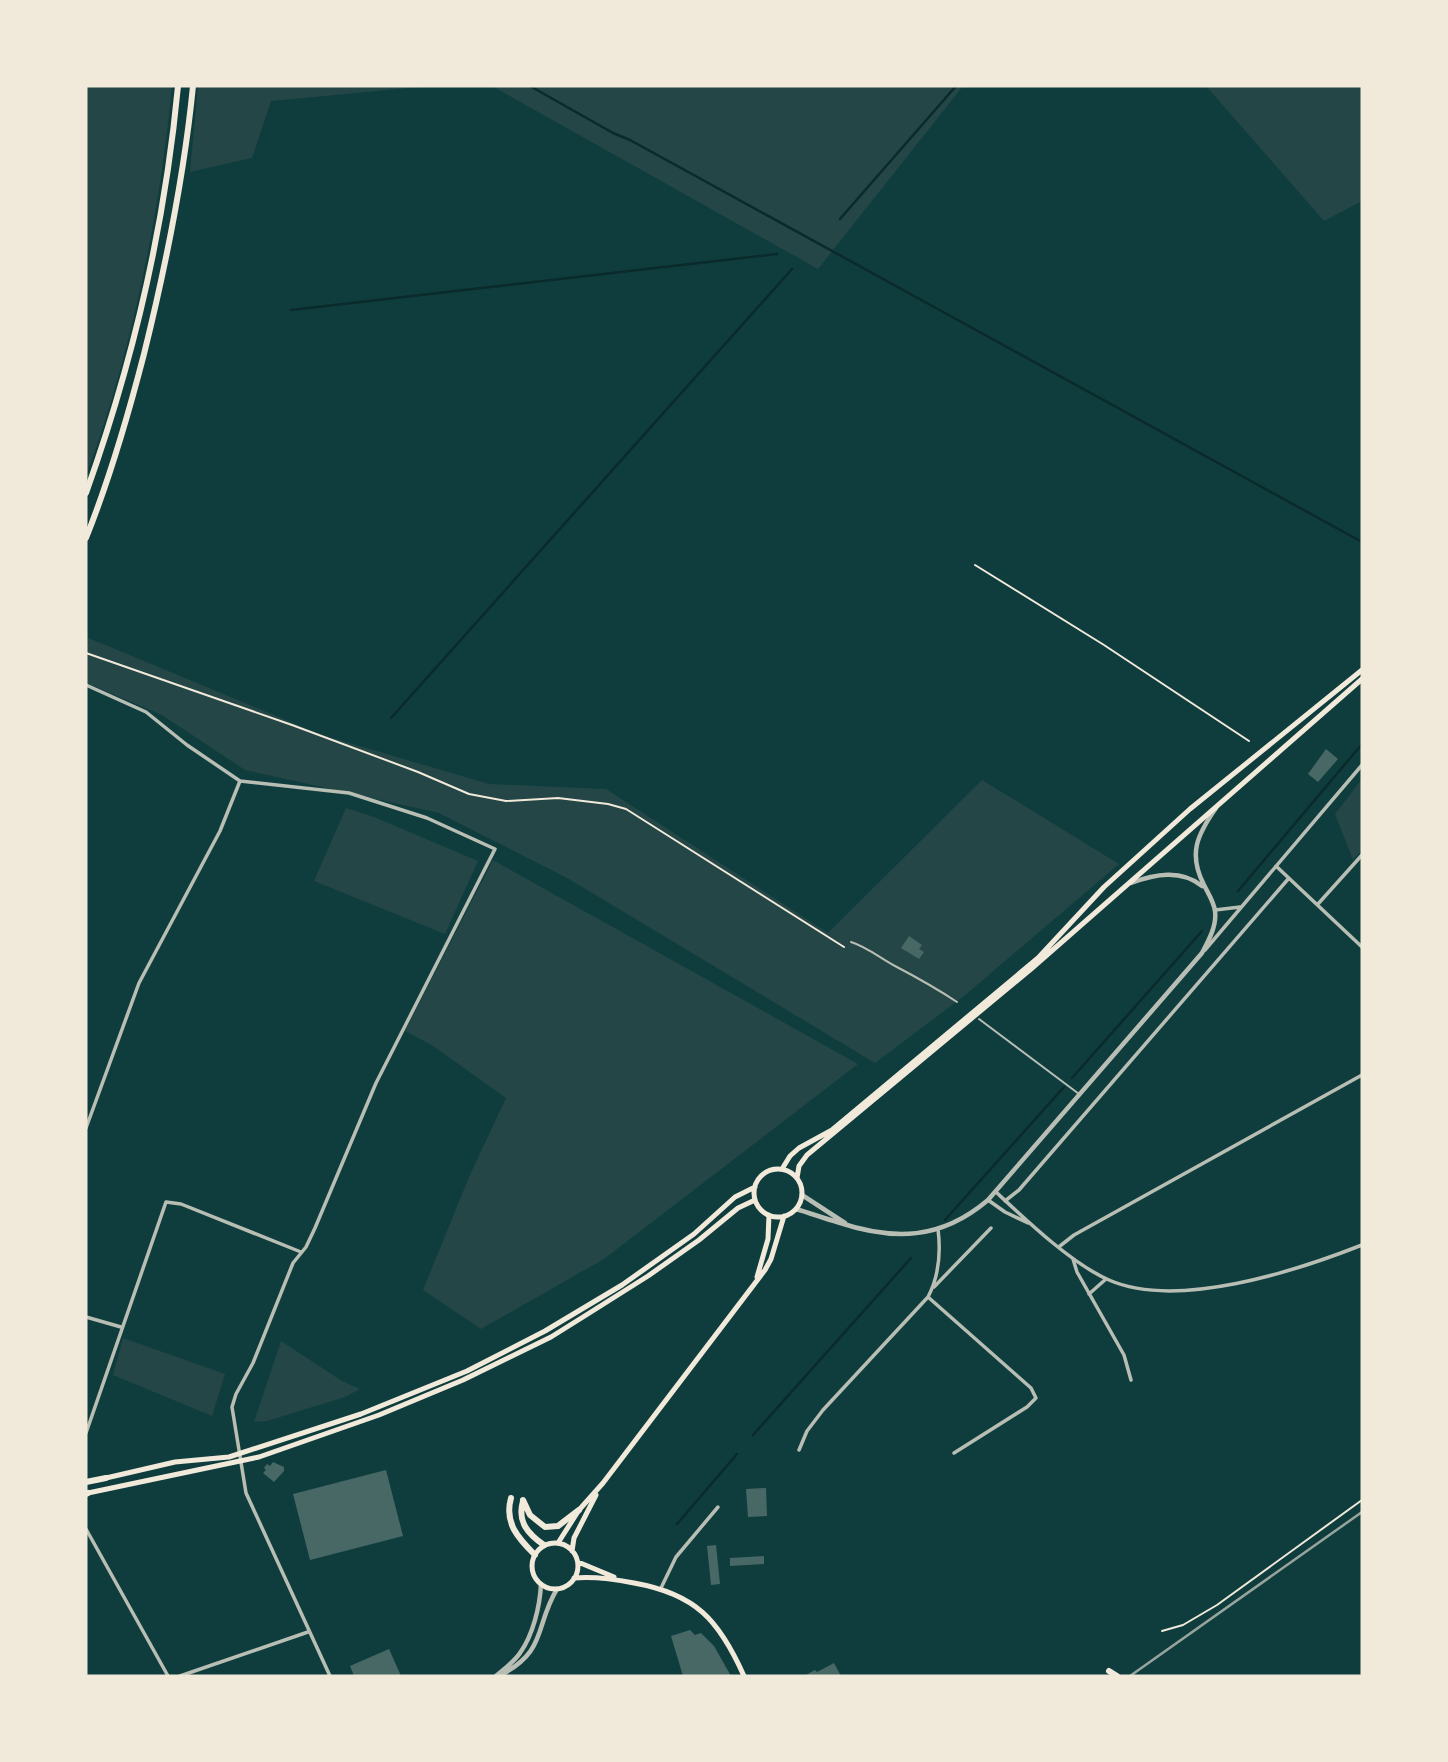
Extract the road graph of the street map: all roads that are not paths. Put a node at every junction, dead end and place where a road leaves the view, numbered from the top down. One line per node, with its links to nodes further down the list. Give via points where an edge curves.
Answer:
1 (178, 86): 3 (highway, via 164,193 138,319)
2 (193, 86): 4 (highway, via 166,268 128,415)
3 (86, 493)
4 (86, 538)
5 (1362, 670): 23 (main road, via 1144,849)
6 (1362, 679): 10 (main road)
7 (86, 685): 9 (street, via 146,712)
8 (1362, 765): 12 (street)
9 (240, 781): 26 (street, via 220,831 139,983); 44 (street, via 349,793 427,818 495,849 376,1083)
10 (1217, 808): 14 (main road); 15 (street, via 1196,847 1197,869)
11 (1362, 855): 16 (street)
12 (1276, 866): 13 (street); 17 (street)
13 (1289, 878): 16 (street); 34 (street)
14 (1127, 885): 15 (street, via 1170,874); 23 (main road)
15 (1206, 889): 18 (street)
16 (1318, 904): 20 (street)
17 (1241, 906): 18 (street); 21 (street)
18 (1215, 911): 21 (street)
19 (851, 942): 22 (lane)
20 (1362, 947)
21 (1202, 953): 25 (street)
22 (957, 1002)
23 (975, 1015): 25 (lane); 27 (main road, via 832,1130 793,1153); 28 (main road, via 807,1155)
24 (1362, 1075): 43 (street)
25 (1080, 1095): 30 (street)
26 (86, 1128)
27 (782, 1170): 28 (main road); 29 (main road, via 767,1172)
28 (797, 1178): 31 (main road)
29 (755, 1187): 32 (main road); 57 (main road, via 622,1285 467,1371 370,1410 229,1457 176,1462)
30 (996, 1192): 33 (street); 34 (street)
31 (802, 1195): 35 (main road); 39 (street)
32 (755, 1200): 36 (main road); 60 (main road, via 551,1337 463,1380 259,1457)
33 (988, 1200): 38 (street); 41 (street)
34 (1005, 1201): 38 (street)
35 (796, 1209): 37 (main road); 39 (street)
36 (769, 1215): 37 (main road); 47 (main road, via 765,1251)
37 (784, 1216): 47 (main road, via 771,1259)
38 (1033, 1226): 43 (street)
39 (852, 1227): 41 (street, via 898,1234)
40 (991, 1228): 48 (street)
41 (938, 1229): 48 (street, via 939,1261)
42 (1362, 1245): 46 (street, via 1278,1274 1217,1286 1160,1290)
43 (1059, 1246): 45 (street)
44 (301, 1252): 52 (street, via 166,1202); 75 (street, via 236,1394 233,1412 249,1500)
45 (1072, 1257): 46 (street); 49 (street)
46 (1106, 1279): 49 (street)
47 (754, 1284): 59 (main road)
48 (933, 1288): 50 (street)
49 (1090, 1294): 53 (street, via 1124,1355)
50 (928, 1297): 55 (street, via 823,1410); 56 (street, via 1031,1388 1036,1398)
51 (86, 1317): 52 (street)
52 (121, 1327): 54 (street)
53 (1130, 1380)
54 (86, 1433)
55 (799, 1450)
56 (954, 1453)
57 (106, 1478): 58 (highway)
58 (86, 1480)
59 (603, 1483): 63 (main road); 67 (main road)
60 (87, 1494)
61 (511, 1498): 68 (highway, via 511,1525)
62 (718, 1507): 73 (street, via 676,1557)
63 (579, 1510): 65 (main road); 66 (highway, via 558,1527 545,1527 530,1515 523,1500 520,1514 525,1528)
64 (86, 1529): 77 (street)
65 (558, 1543): 66 (main road); 67 (main road)
66 (544, 1545): 68 (main road)
67 (572, 1551): 69 (main road)
68 (535, 1555): 72 (main road, via 532,1570)
69 (578, 1562): 70 (main road); 71 (main road)
70 (574, 1578): 71 (main road); 74 (main road)
71 (620, 1580): 73 (main road)
72 (541, 1584): 74 (main road); 80 (street, via 524,1646)
73 (661, 1588): 81 (main road, via 684,1598 712,1622)
74 (557, 1589): 80 (street, via 532,1651)
75 (308, 1632): 78 (street); 79 (street)
76 (1110, 1671): 82 (highway)
77 (168, 1676)
78 (180, 1676)
79 (330, 1676)
80 (499, 1676)
81 (744, 1676)
82 (1117, 1676)

